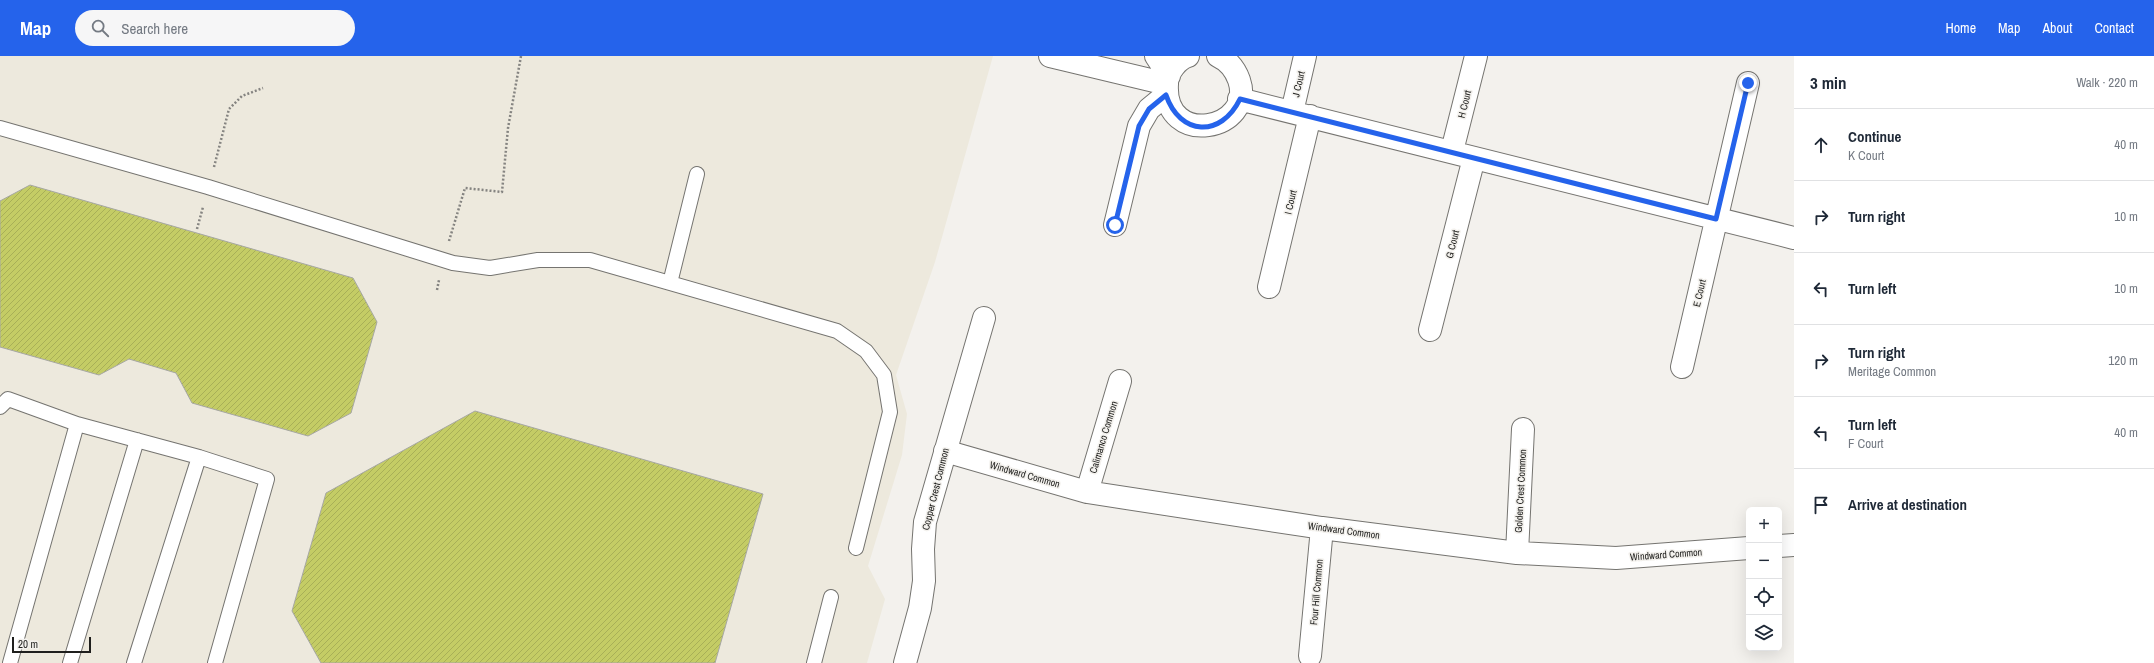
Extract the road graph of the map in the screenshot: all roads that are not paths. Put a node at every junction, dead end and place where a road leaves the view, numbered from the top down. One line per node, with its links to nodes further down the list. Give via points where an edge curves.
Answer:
1 (1050, 56): 8 (street)
2 (1156, 56): 8 (street)
3 (1188, 56): 8 (street, via 1173,68)
4 (1218, 56): 9 (street, via 1235,70 1240,84)
5 (1305, 56): 10 (street, J Court)
6 (1476, 56): 12 (street, H Court)
7 (1748, 83): 15 (street, E Court)
8 (1167, 85): 9 (street, via 1171,109 1181,120 1194,126 1209,127 1222,122 1233,112); 16 (street, via 1139,126)
9 (1240, 99): 10 (street)
10 (1301, 114): 12 (street); 19 (street, I Court)
11 (0, 128): 18 (lane, via 216,189 444,260 490,268 538,260 590,260)
12 (1452, 151): 13 (street)
13 (1474, 158): 15 (street); 21 (street, G Court)
14 (697, 174): 18 (lane)
15 (1716, 219): 17 (street); 22 (street, E Court)
16 (1115, 225)
17 (1794, 238)
18 (670, 283): 34 (lane, via 837,331 866,351 884,375 890,412)
19 (1269, 287)
20 (984, 318): 28 (street, Copper Crest Common)
21 (1430, 330)
22 (1682, 367)
23 (1120, 381): 30 (street, Calimanco Common)
24 (0, 407): 25 (lane, via 8,399)
25 (77, 424): 27 (lane); 39 (lane)
26 (1524, 429): 36 (street, Golden Crest Common)
27 (137, 440): 29 (lane); 40 (lane)
28 (945, 451): 30 (street, Windward Common); 44 (street, Copper Crest Common, via 925,522 922,549 924,581 920,608)
29 (199, 456): 41 (lane); 42 (lane, via 268,479)
30 (1087, 492): 31 (street, Windward Common)
31 (1322, 528): 36 (street, Windward Common); 38 (street, Four Hill Common)
32 (1794, 545): 33 (street)
33 (1782, 546)
34 (856, 548)
35 (1746, 548): 36 (street, Windward Common, via 1616,558)
36 (1517, 553)
37 (831, 597): 43 (lane)
38 (1310, 656)
39 (10, 663)
40 (70, 663)
41 (134, 663)
42 (215, 663)
43 (814, 663)
44 (905, 663)

